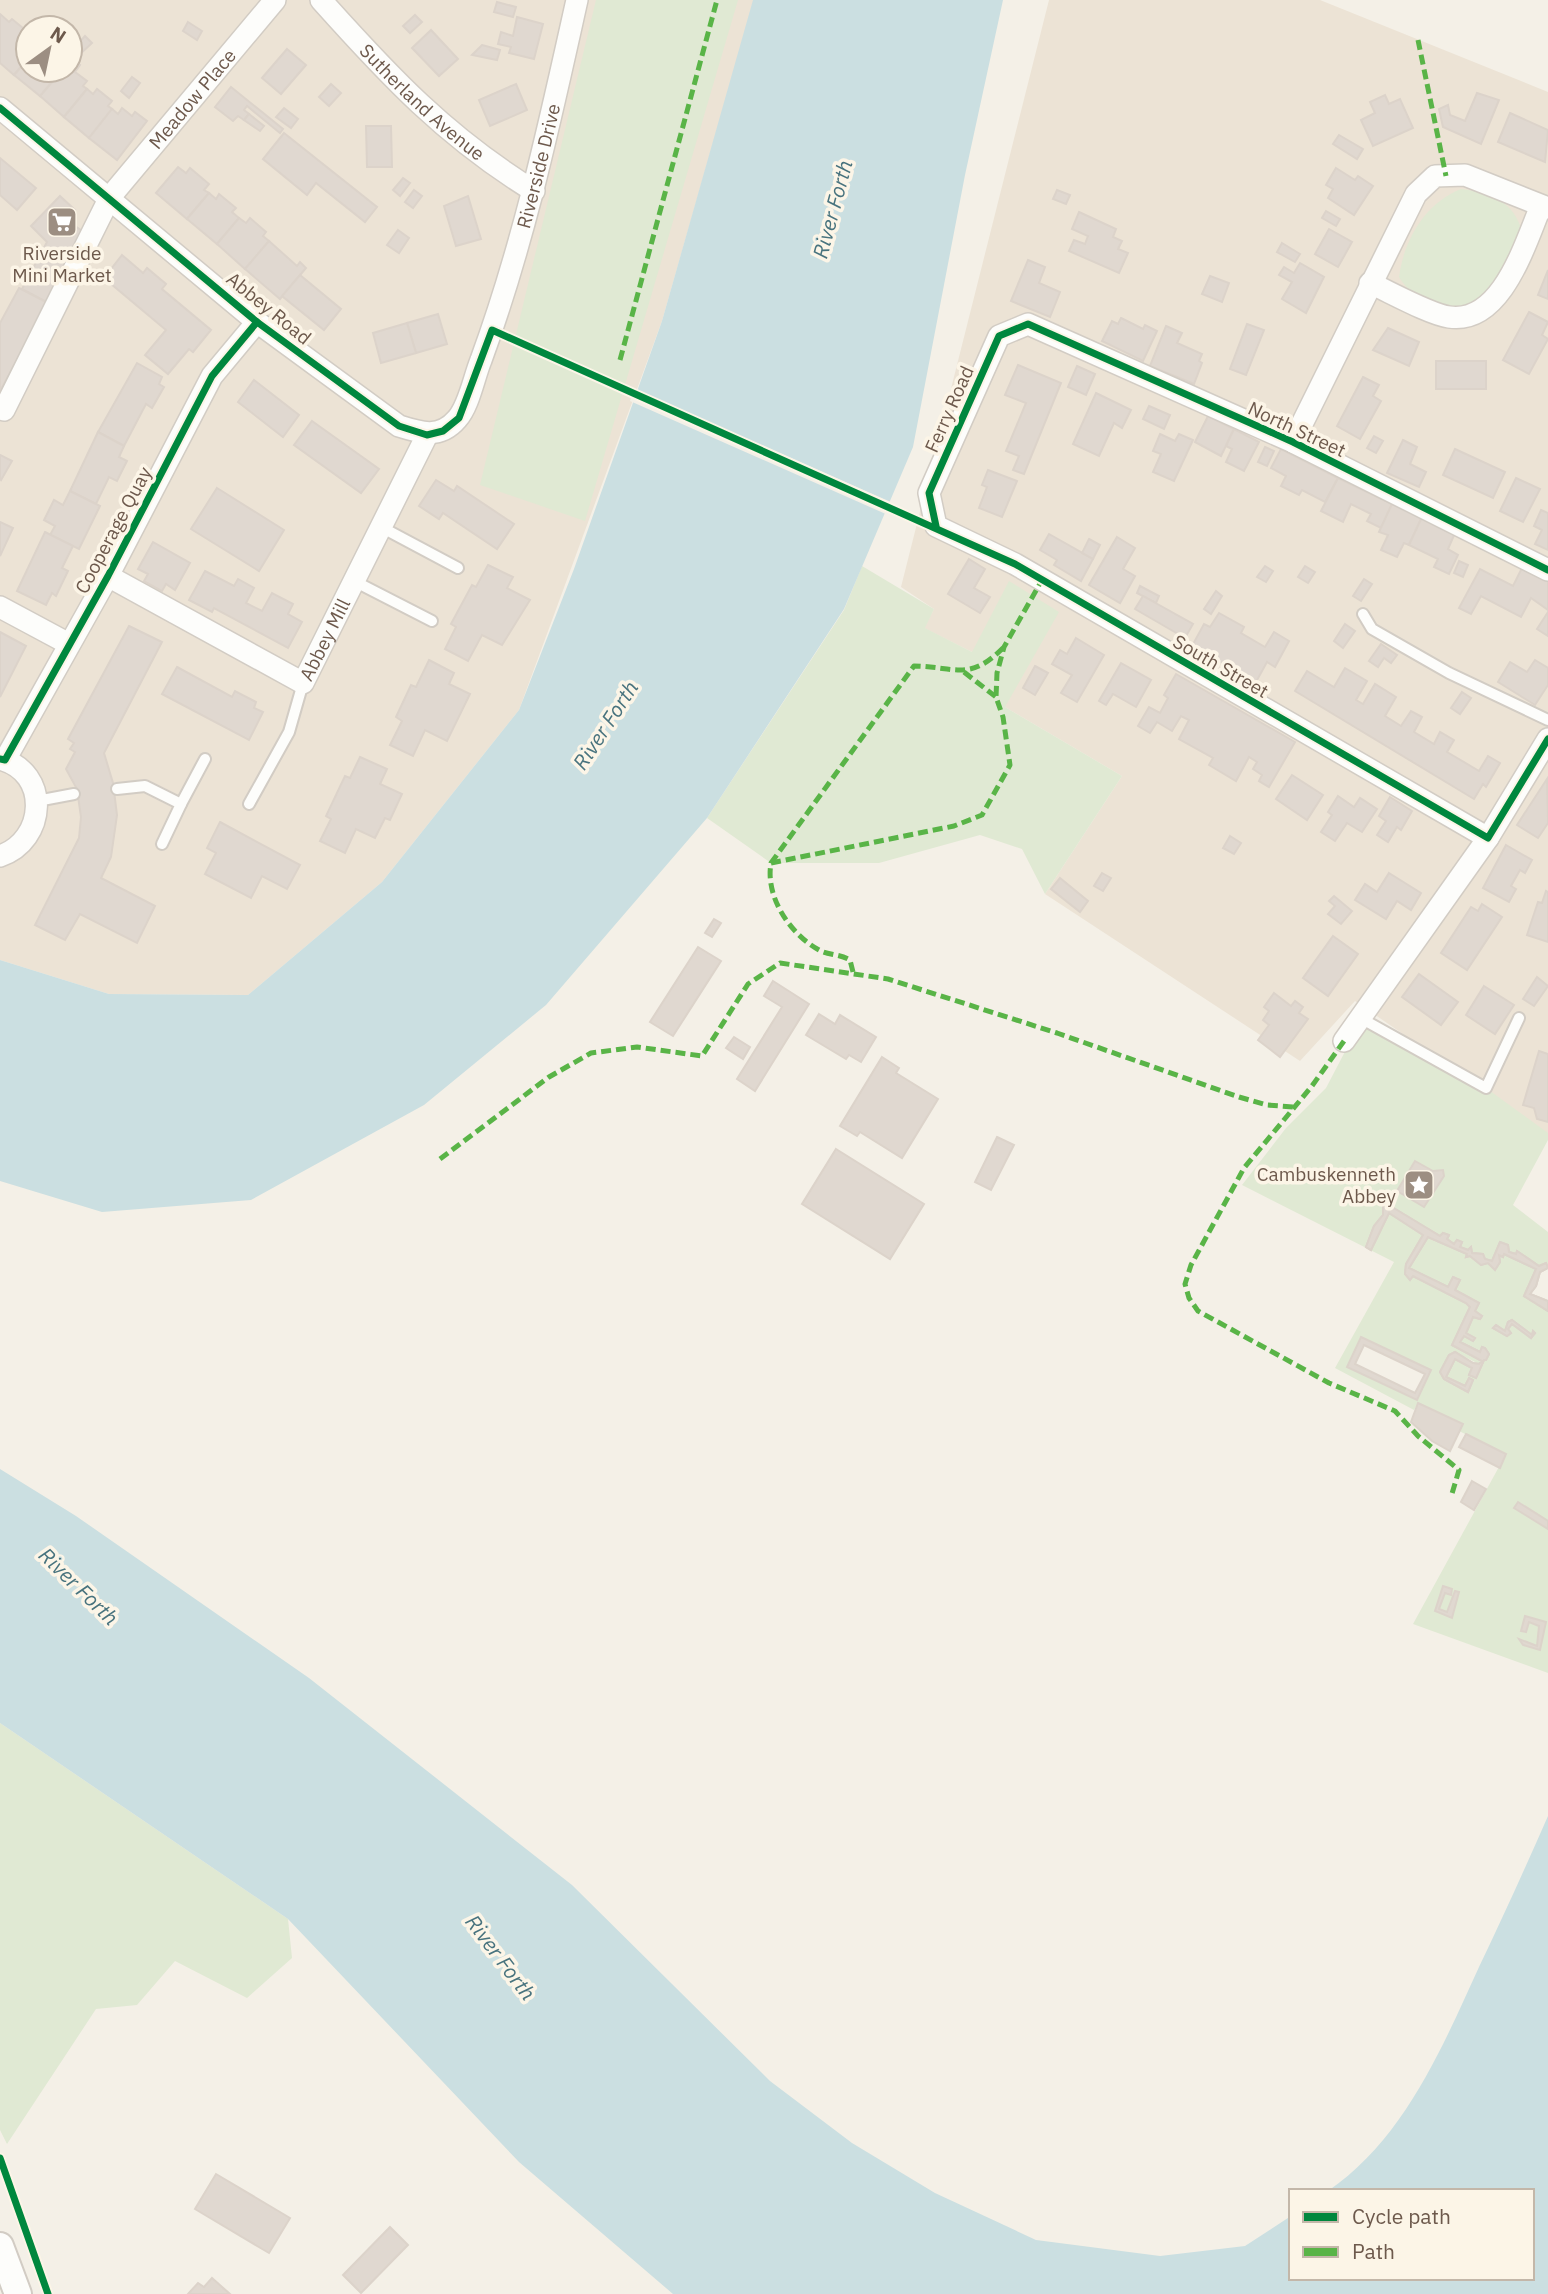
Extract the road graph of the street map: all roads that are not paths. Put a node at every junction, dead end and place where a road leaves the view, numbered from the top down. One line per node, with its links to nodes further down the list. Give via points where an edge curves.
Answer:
1 (275, 0): 6 (street, Meadow Place)
2 (321, 0): 5 (street, Sutherland Avenue, via 434,119 484,161)
3 (577, 0): 5 (street, Riverside Drive)
4 (0, 108): 6 (street, Abbey Road)
5 (534, 191): 12 (street, Riverside Drive, via 492,330 459,418 443,431)
6 (110, 197): 9 (street, Abbey Road); 11 (street, Meadow Place)
7 (1545, 207): 8 (street, via 1509,280 1482,311 1450,317); 8 (street, via 1465,175 1436,176 1416,194)
8 (1370, 283): 13 (street)
9 (257, 321): 12 (street, Abbey Road, via 400,426); 18 (street, Cooperage Quay, via 212,376)
10 (1028, 324): 13 (street, North Street); 14 (street, Ferry Road, via 999,336 929,492)
11 (4, 410)
12 (427, 435): 15 (street, Abbey Mill)
13 (1293, 442): 17 (street, North Street)
14 (936, 526): 34 (street, South Street, via 1015,564)
15 (381, 527): 16 (lane); 19 (street, Abbey Mill)
16 (458, 568)
17 (1548, 570)
18 (108, 576): 23 (street, Cooperage Quay); 24 (street, Abbey Mill)
19 (354, 581): 22 (lane); 24 (street, Abbey Mill)
20 (0, 607): 23 (street)
21 (1363, 614): 25 (lane, via 1372,629 1449,673)
22 (432, 621)
23 (69, 644): 28 (street, Cooperage Quay)
24 (303, 683): 33 (lane, via 289,732)
25 (1548, 720)
26 (1548, 738): 34 (street)
27 (205, 759): 32 (lane)
28 (3, 760): 31 (street, via 27,776)
29 (117, 789): 32 (lane, via 145,786)
30 (74, 794): 31 (lane)
31 (37, 801): 36 (street, via 32,831 22,844)
32 (181, 804): 35 (lane)
33 (249, 804)
34 (1488, 838): 38 (street)
35 (162, 844)
36 (0, 856)
37 (1519, 1018): 38 (lane, via 1486,1088)
38 (1362, 1019): 39 (street)
39 (1344, 1041)
40 (0, 2246): 41 (street)
41 (19, 2294)

